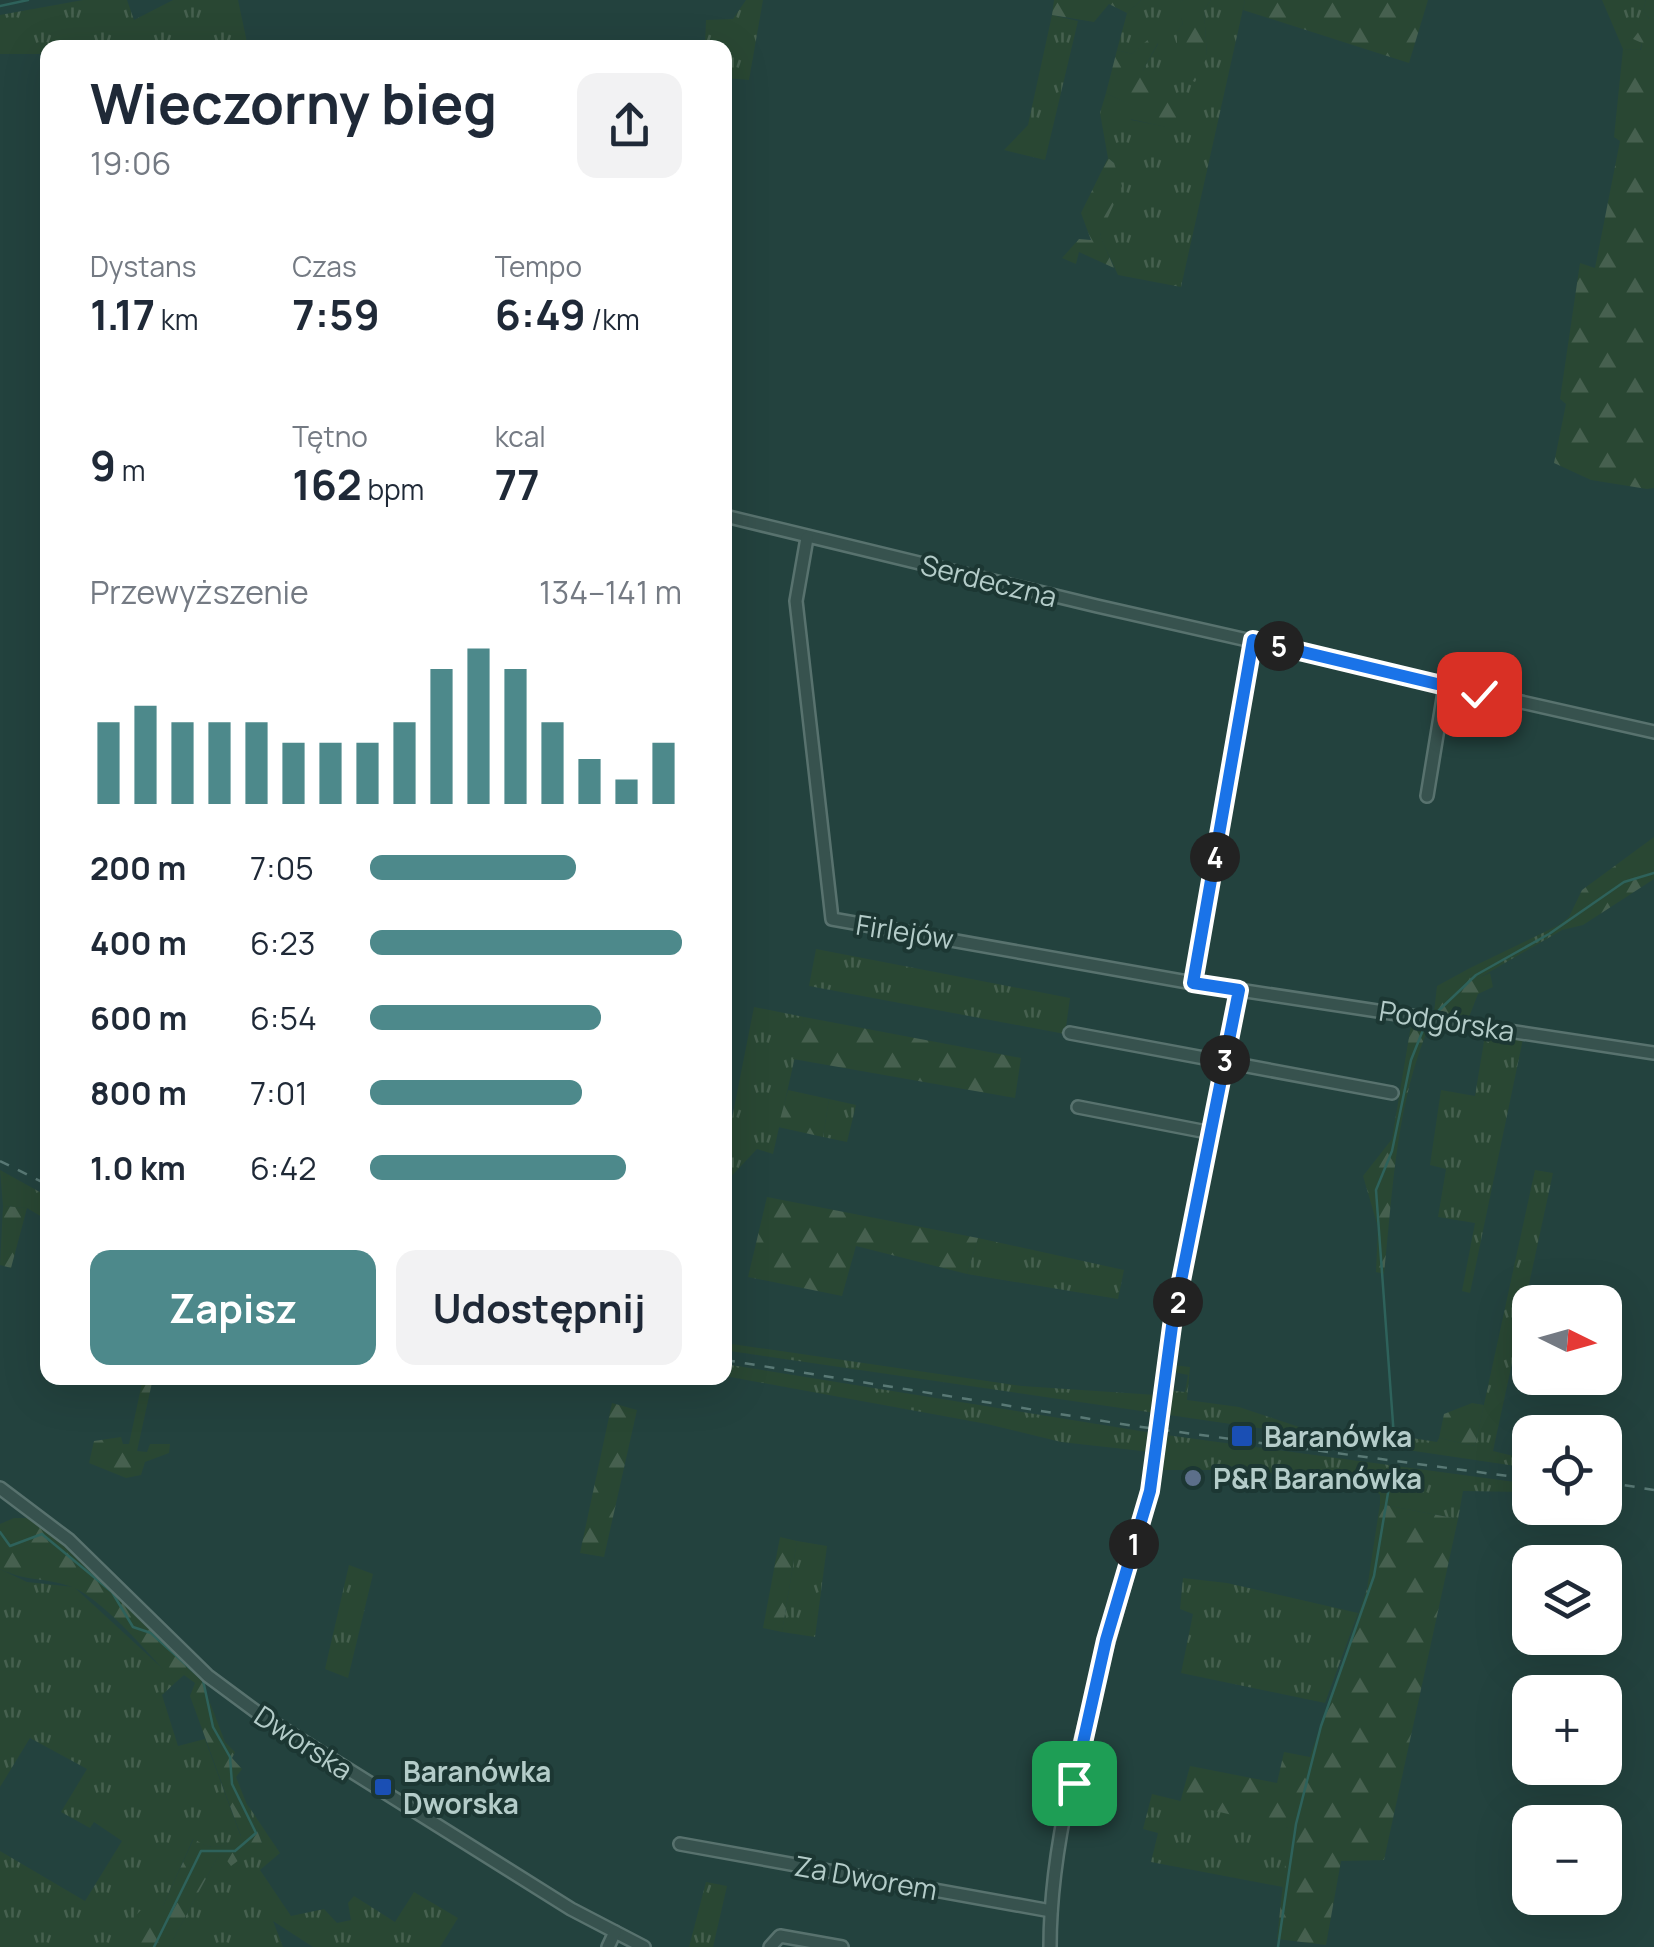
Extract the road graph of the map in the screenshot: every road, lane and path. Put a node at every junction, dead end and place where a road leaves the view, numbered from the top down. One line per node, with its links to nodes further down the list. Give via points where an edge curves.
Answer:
1 (732, 518): 2 (street, Serdeczna)
2 (806, 538): 3 (street, Serdeczna); 7 (street, Firlejów, via 796,601 832,920)
3 (1253, 640): 4 (street, Serdeczna); 7 (street)
4 (1445, 686): 5 (street, Serdeczna); 6 (street)
5 (1654, 732)
6 (1427, 796)
7 (1193, 983): 8 (street, Firlejów)
8 (1239, 990): 10 (street, Podgórska); 11 (street)
9 (1070, 1033): 11 (street)
10 (1654, 1053)
11 (1225, 1064): 12 (street); 14 (street)
12 (1392, 1093)
13 (1078, 1107): 14 (street)
14 (1212, 1133): 17 (street, bridge, via 1172,1326 1157,1448 1106,1640)
15 (0, 1488): 18 (street, Dworska, via 69,1540 208,1676 258,1713)
16 (680, 1844): 17 (street, Za Dworem)
17 (1051, 1911): 23 (street)
18 (616, 1932): 19 (street); 20 (street, Dworska)
19 (608, 1947)
20 (644, 1947)
21 (770, 1947): 22 (street, via 780,1936)
22 (842, 1947)
23 (1050, 1947)

